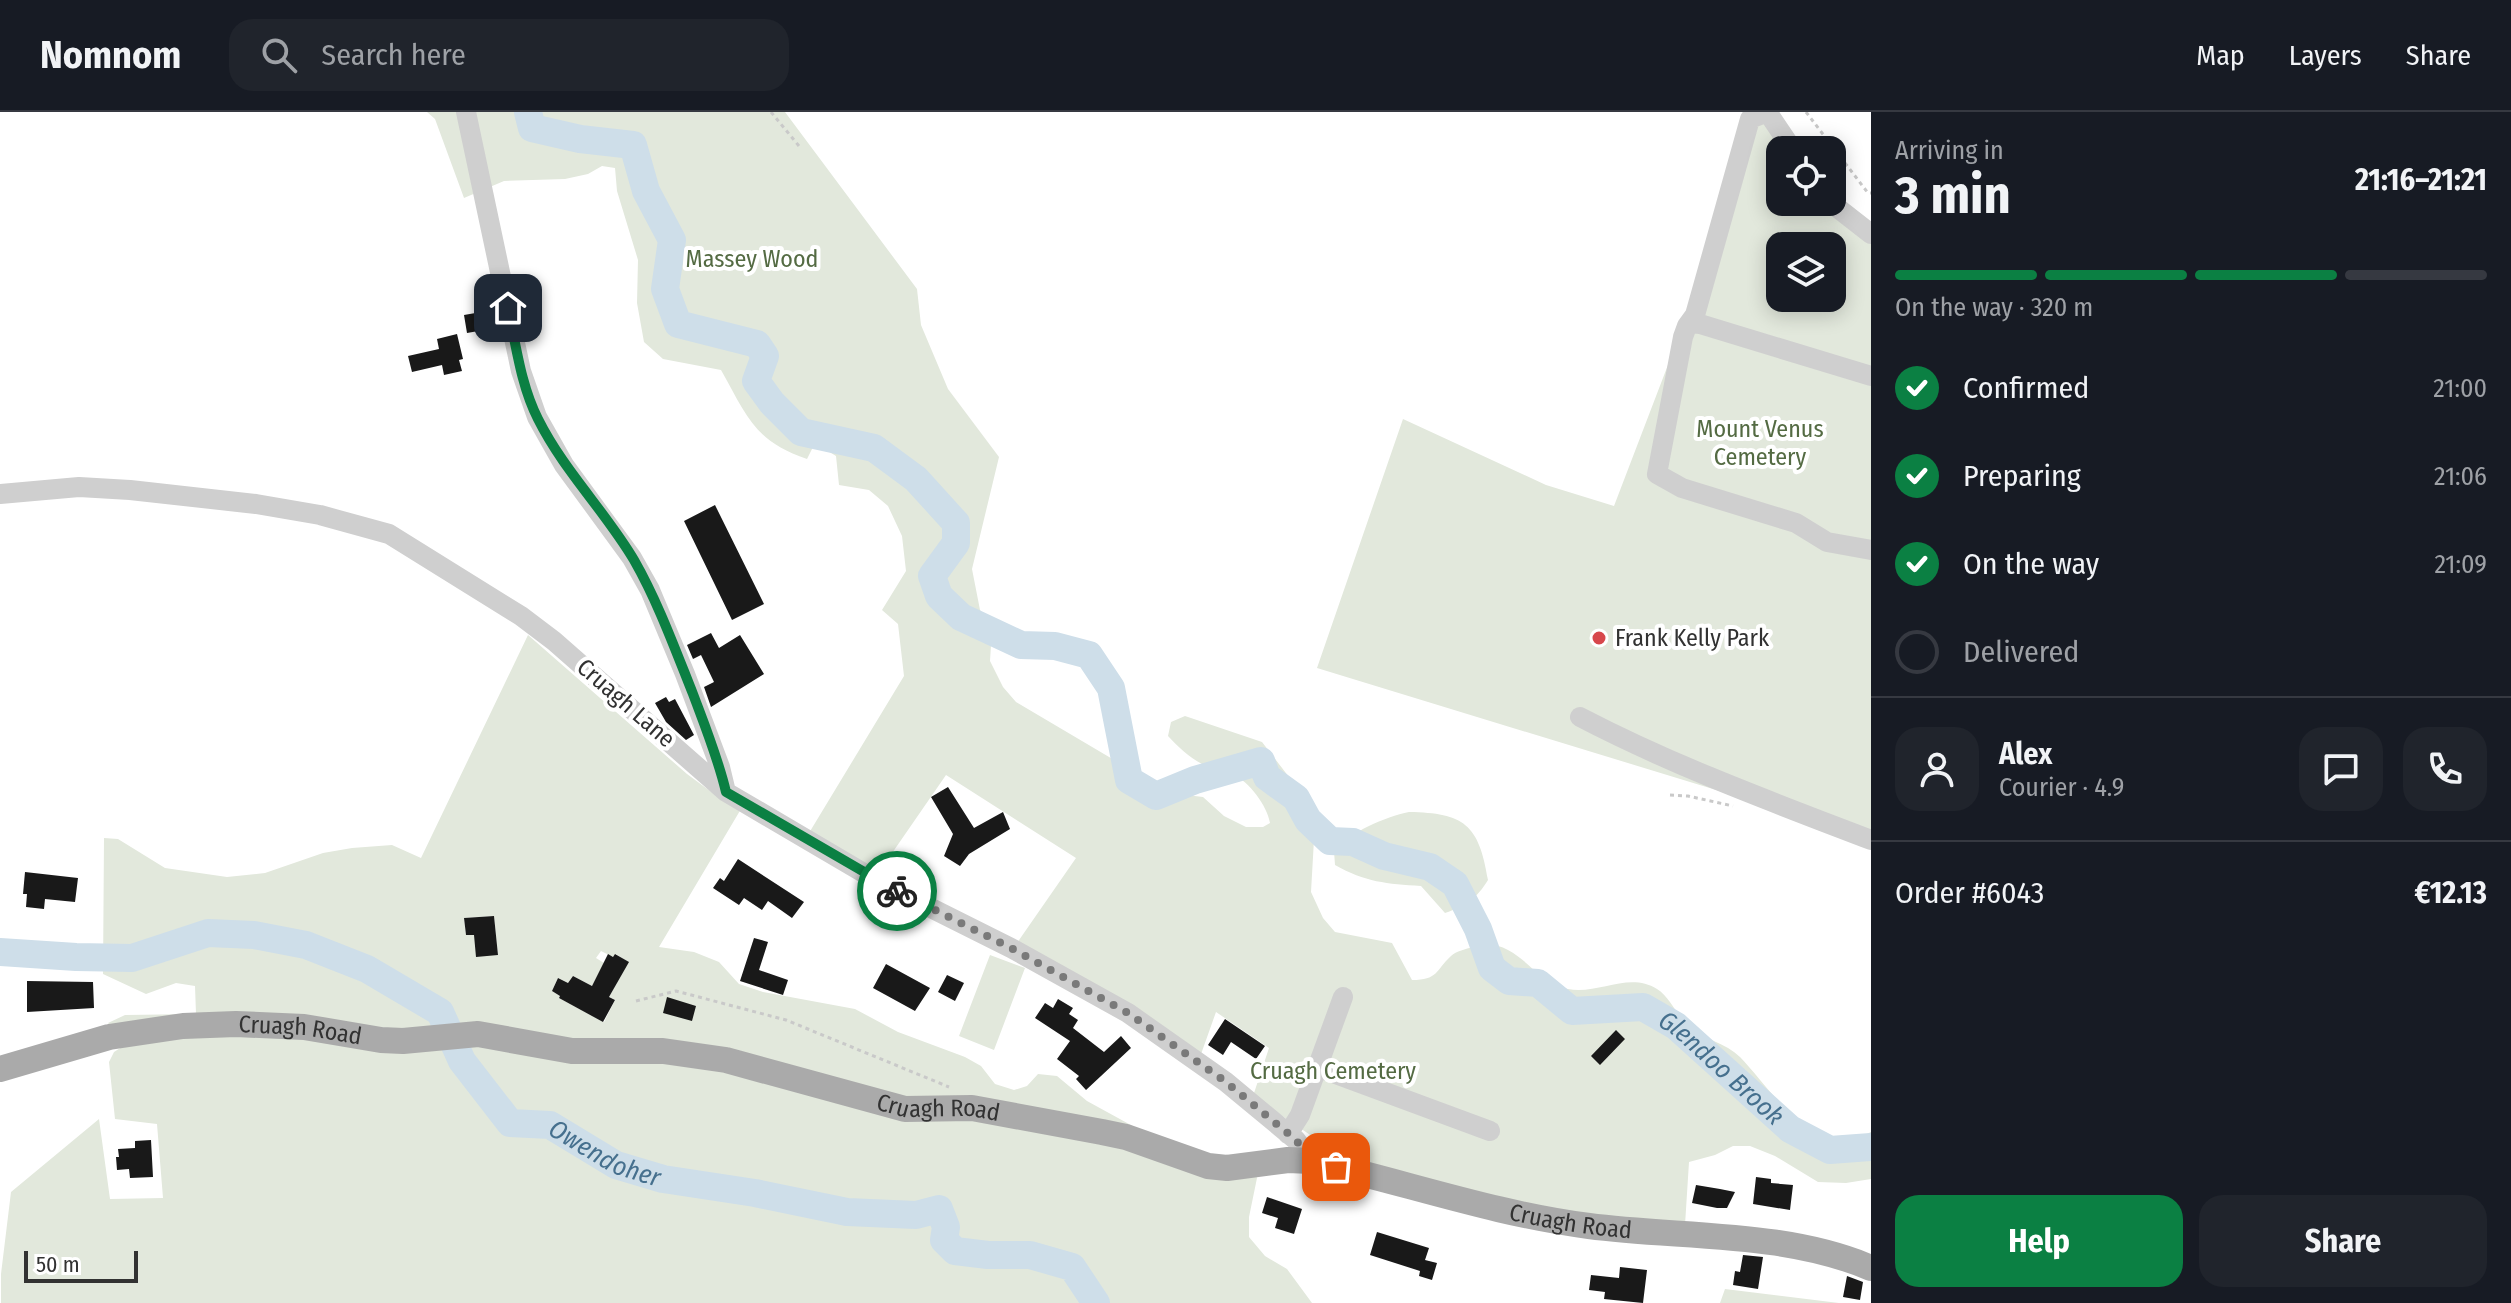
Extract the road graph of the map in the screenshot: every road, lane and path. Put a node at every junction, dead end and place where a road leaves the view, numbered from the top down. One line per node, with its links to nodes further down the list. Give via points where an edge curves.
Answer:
1 (466, 112): 14 (street, via 521,371 537,417 650,590)
2 (771, 112): 5 (path)
3 (1806, 112): 6 (path)
4 (1784, 136): 9 (street, via 1765,113 1750,119)
5 (799, 146)
6 (1871, 193)
7 (1846, 214): 8 (street)
8 (1871, 234)
9 (1691, 323): 10 (street); 12 (street, via 1683,337 1657,474 1682,488 1796,523 1827,542)
10 (1871, 376)
11 (0, 494): 14 (street, Cruagh Lane, via 79,487 130,490 281,509 389,534 554,641)
12 (1871, 550)
13 (1580, 717): 15 (street, via 1636,746)
14 (726, 792): 22 (street, Cruagh Lane, via 879,882 1128,1013 1226,1082)
15 (1871, 840)
16 (1343, 997): 18 (street)
17 (636, 1001): 20 (path, via 676,991 786,1020)
18 (1317, 1067): 21 (street); 22 (street)
19 (0, 1069): 23 (main road, Cruagh Road, via 97,1040 183,1026 272,1024 403,1041 478,1034 572,1051 697,1054 905,1109 972,1108 1126,1137 1208,1166)
20 (954, 1089)
21 (1490, 1131)
22 (1288, 1134): 23 (street, Cruagh Lane)
23 (1311, 1161): 24 (main road, Cruagh Road, via 1510,1213 1769,1243)
24 (1871, 1268)

